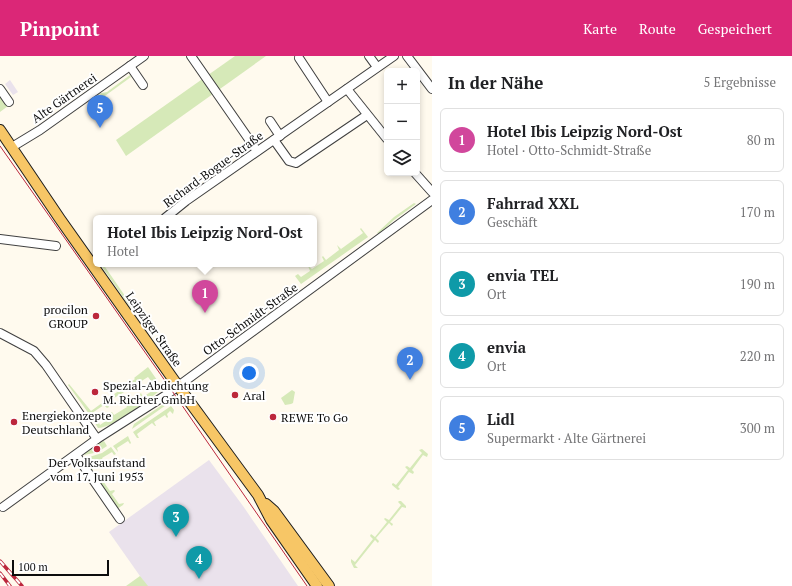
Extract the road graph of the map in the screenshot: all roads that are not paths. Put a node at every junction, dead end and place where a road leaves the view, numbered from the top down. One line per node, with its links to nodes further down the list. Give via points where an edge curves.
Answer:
1 (144, 56): 7 (street, Alte Gärtnerei)
2 (191, 56): 21 (street)
3 (369, 56): 8 (street)
4 (394, 56): 8 (street, Richard-Bogue-Straße)
5 (407, 56): 12 (street)
6 (299, 58): 14 (street)
7 (130, 66): 9 (street); 20 (street, Alte Gärtnerei)
8 (376, 67): 11 (street, Richard-Bogue-Straße)
9 (143, 85)
10 (0, 89): 13 (street)
11 (347, 89): 14 (street, Richard-Bogue-Straße); 15 (street)
12 (432, 89)
13 (9, 102)
14 (328, 102): 19 (street, Richard-Bogue-Straße)
15 (367, 115): 18 (street); 19 (street, Richard-Bogue-Straße, via 296,163 289,161)
16 (270, 121): 19 (street)
17 (0, 130): 20 (main road, Leipziger Straße)
18 (384, 135)
19 (277, 138): 21 (street, Richard-Bogue-Straße)
20 (12, 147): 28 (main road, Leipziger Straße)
21 (257, 151): 25 (street, Richard-Bogue-Straße)
22 (417, 176): 23 (street)
23 (432, 192)
24 (432, 200): 31 (street, Otto-Schmidt-Straße)
25 (169, 215)
26 (0, 239): 27 (street)
27 (56, 246)
28 (93, 266)
29 (94, 267): 31 (main road, Leipziger Straße)
30 (0, 334): 32 (street, via 34,352)
31 (178, 386): 32 (street, Otto-Schmidt-Straße); 34 (main road, Leipziger Straße)
32 (98, 439): 33 (street, Otto-Schmidt-Straße)
33 (76, 455): 35 (street, Otto-Schmidt-Straße); 36 (street)
34 (262, 500): 37 (main road, Leipziger Straße, via 271,520); 38 (main road, Leipziger Straße, via 274,511)
35 (3, 507)
36 (120, 519)
37 (317, 586)
38 (329, 586)

